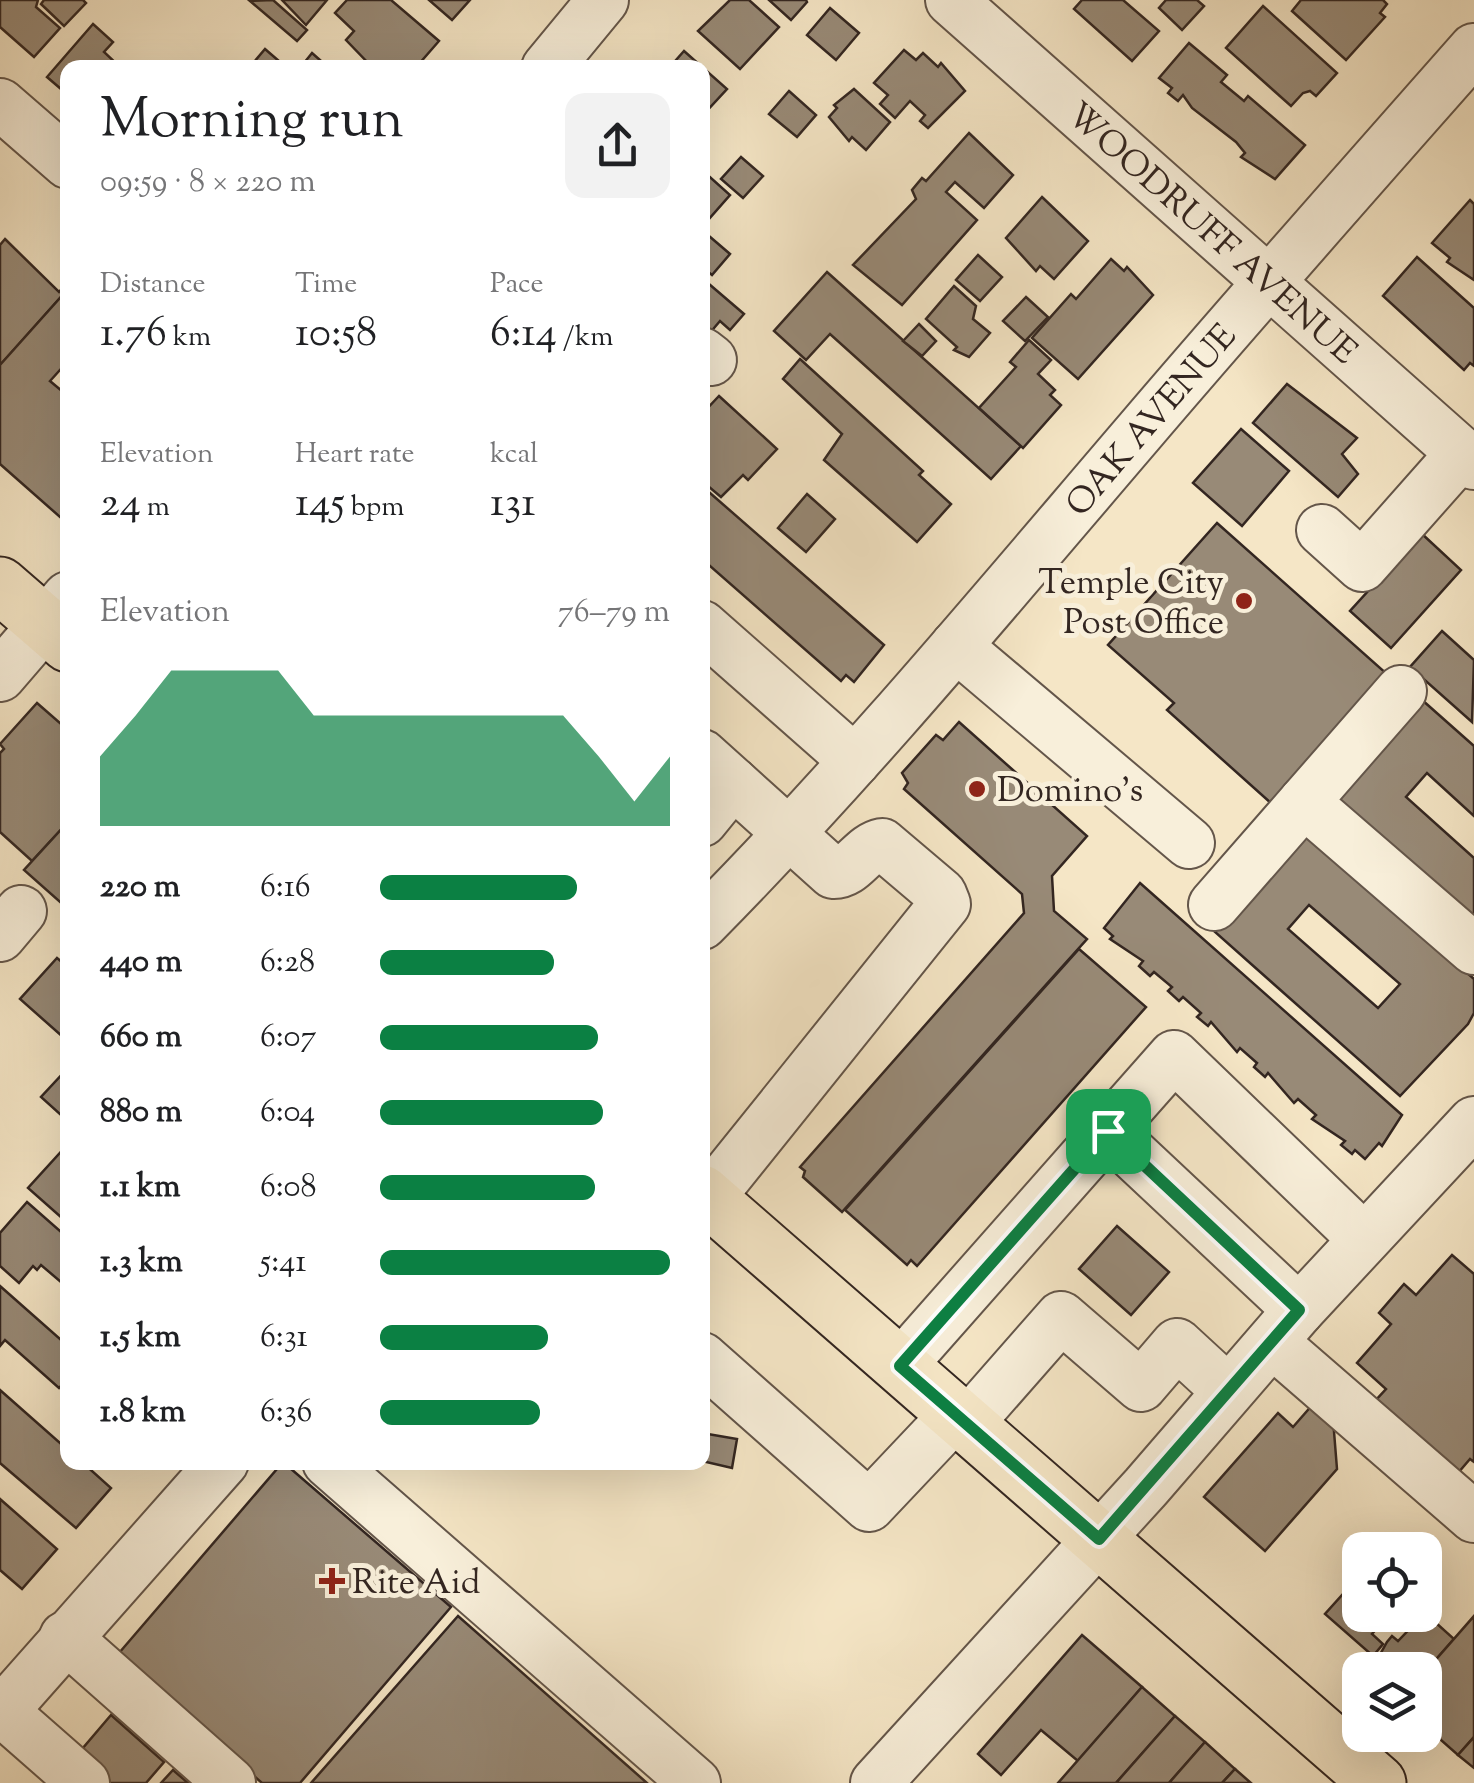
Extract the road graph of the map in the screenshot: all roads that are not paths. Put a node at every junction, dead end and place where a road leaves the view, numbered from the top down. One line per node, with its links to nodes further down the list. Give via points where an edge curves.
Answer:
1 (603, 0): 4 (street)
2 (951, 0): 7 (street, WOODRUFF AVENUE)
3 (1474, 49): 7 (street, OAK AVENUE)
4 (554, 60)
5 (0, 104): 6 (street)
6 (60, 157)
7 (1268, 280): 8 (street, WOODRUFF AVENUE); 13 (street, OAK AVENUE)
8 (1468, 459): 9 (street, via 1362,566)
9 (1322, 530)
10 (0, 585): 11 (main road)
11 (60, 622): 14 (street)
12 (710, 633): 16 (street)
13 (956, 646): 16 (street, OAK AVENUE); 21 (street)
14 (0, 676)
15 (1401, 691): 19 (street)
16 (855, 761): 20 (street, OAK AVENUE)
17 (718, 769): 18 (street); 20 (street)
18 (710, 795)
19 (1304, 802): 22 (street); 24 (street)
20 (790, 835): 23 (street, OAK AVENUE); 27 (street, via 838,875 882,844 945,904)
21 (1189, 842)
22 (1214, 905)
23 (710, 916)
24 (1474, 949)
25 (1474, 1122): 29 (street)
26 (1108, 1131): 29 (street, via 1174,1056); 30 (street); 32 (street)
27 (710, 1203)
28 (710, 1208): 32 (main road)
29 (1364, 1238): 30 (street)
30 (1285, 1326): 33 (street); 37 (street)
31 (710, 1365): 34 (street, via 869,1506)
32 (900, 1366): 34 (main road)
33 (1228, 1391): 34 (street, via 1177,1344 1140,1386 1061,1317); 38 (street)
34 (961, 1419): 38 (main road)
35 (216, 1470): 39 (street)
36 (337, 1470): 43 (street)
37 (1474, 1516)
38 (1099, 1539): 44 (street); 45 (main road)
39 (65, 1636): 40 (street); 42 (street)
40 (1, 1712): 41 (street)
41 (84, 1783)
42 (230, 1783)
43 (695, 1783)
44 (876, 1783)
45 (1378, 1783)

